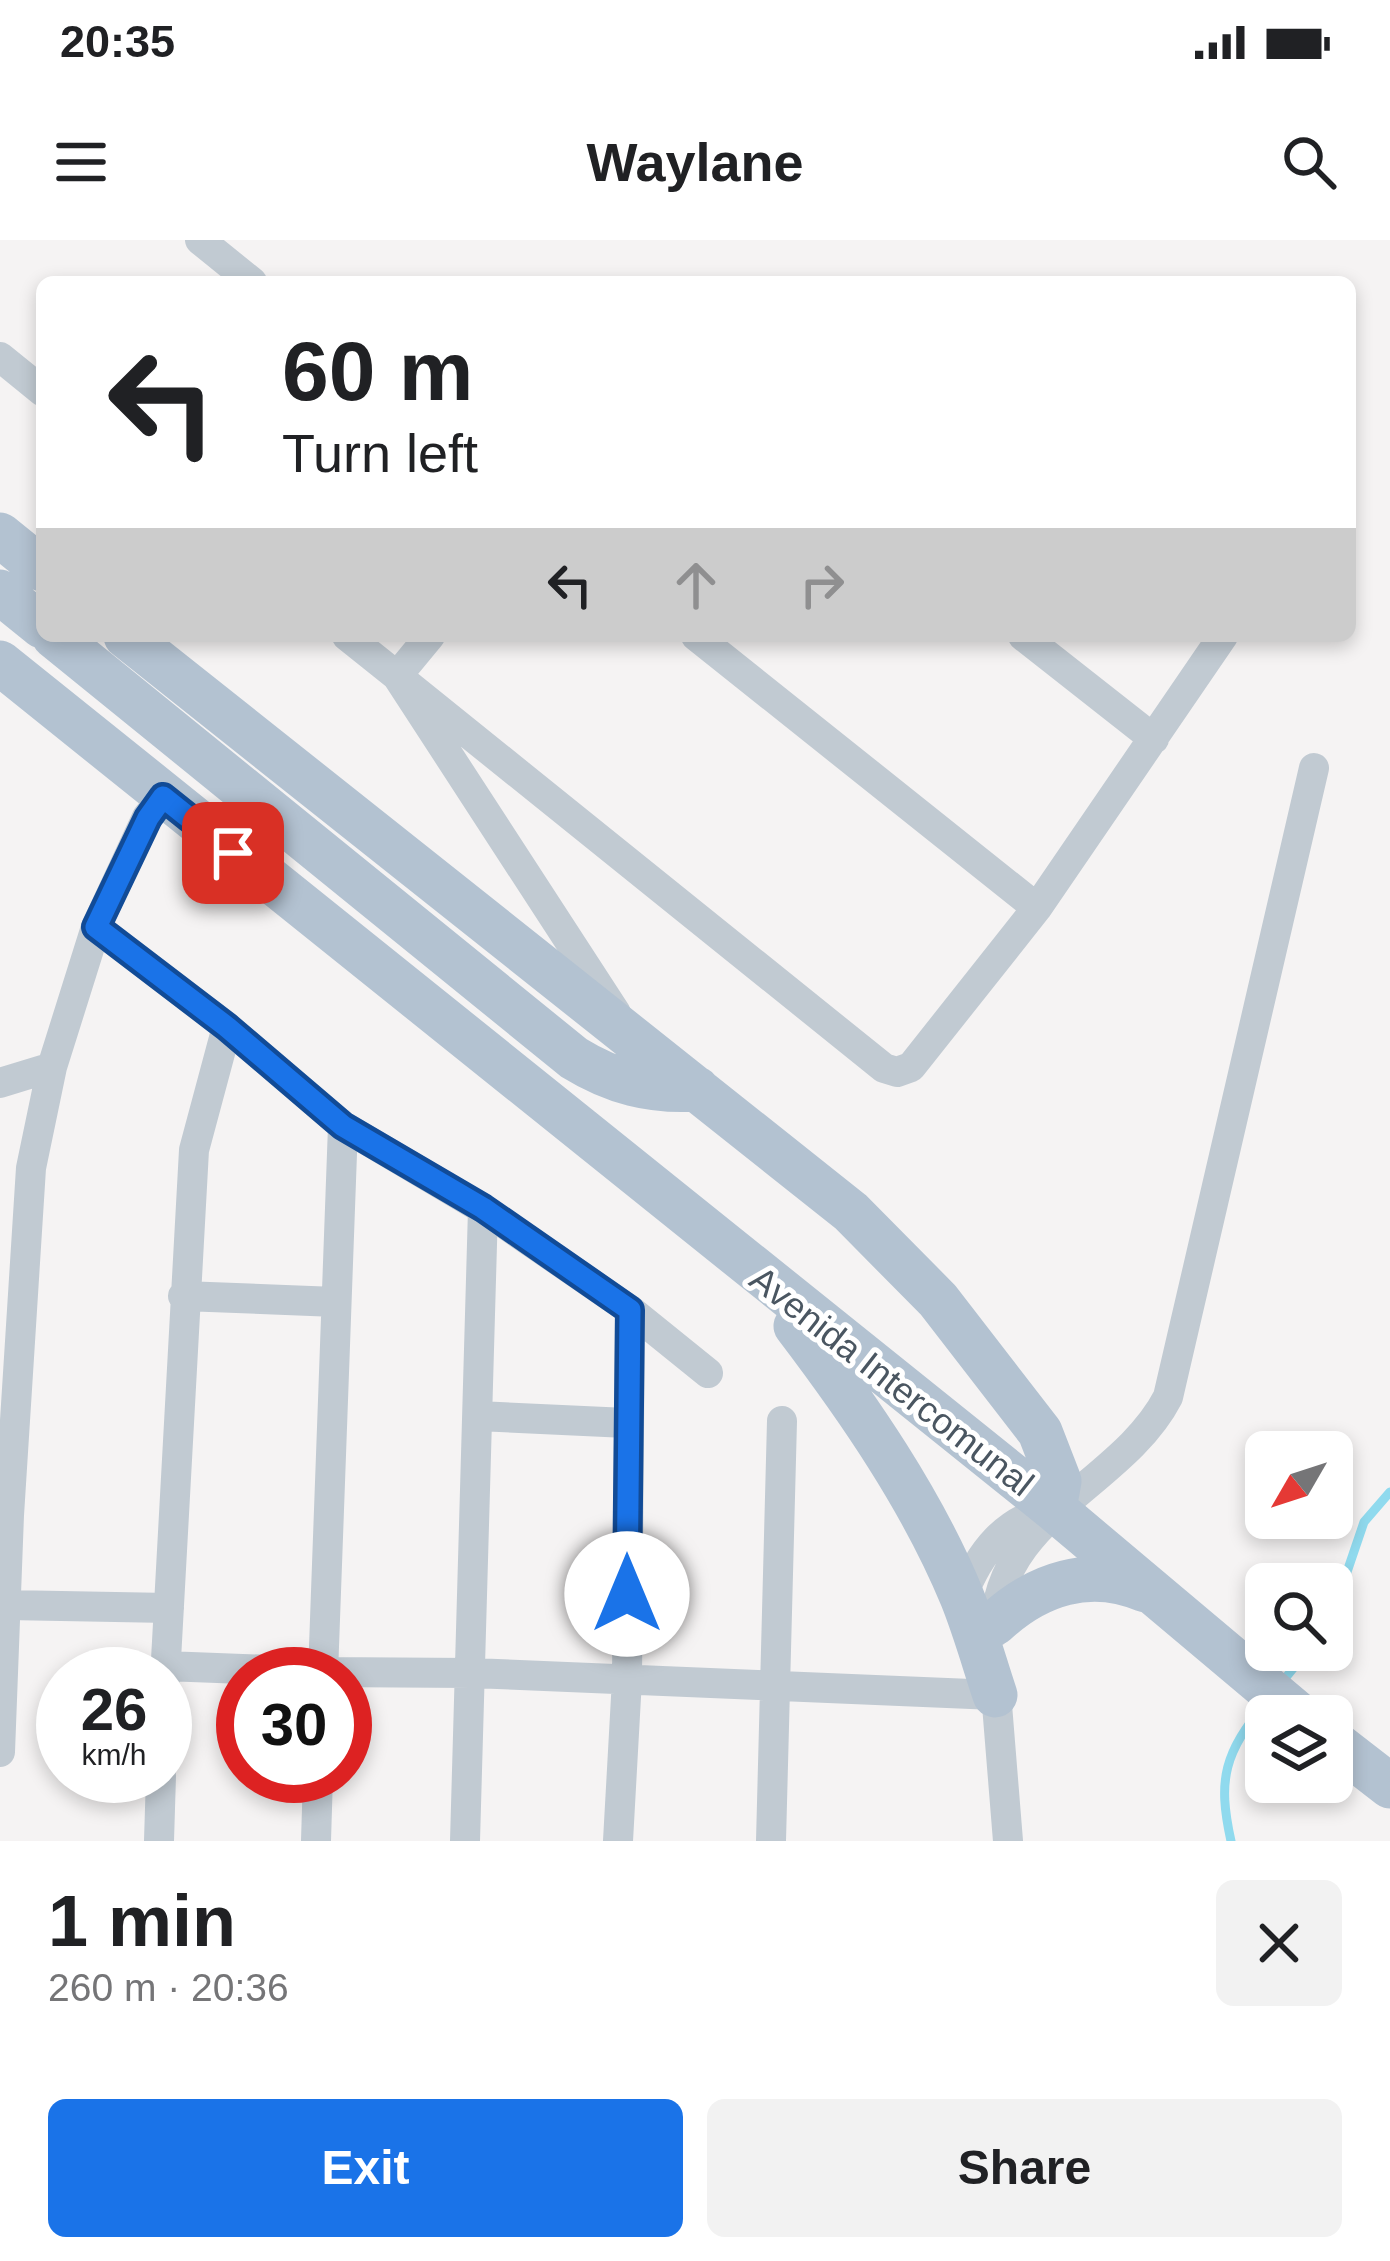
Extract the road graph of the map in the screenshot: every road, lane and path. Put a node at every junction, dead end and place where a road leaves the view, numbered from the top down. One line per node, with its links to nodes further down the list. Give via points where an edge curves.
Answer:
1 (200, 240): 2 (street)
2 (245, 276)
3 (0, 357): 4 (street)
4 (36, 386)
5 (0, 536): 6 (main road)
6 (36, 564)
7 (0, 592): 8 (main road)
8 (36, 622)
9 (0, 626): 10 (main road)
10 (36, 627)
11 (61, 642): 20 (main road)
12 (135, 642): 28 (main road, Avenida Intercomunal)
13 (354, 642): 19 (street)
14 (425, 642): 19 (street)
15 (704, 642): 25 (street)
16 (1031, 642): 21 (street)
17 (1219, 642): 21 (street)
18 (0, 663): 23 (main road, Avenida Intercomunal)
19 (397, 676): 25 (street, via 884,1068 911,1067); 28 (street)
20 (130, 698): 23 (main road); 24 (main road)
21 (1154, 739): 25 (street)
22 (1314, 768): 43 (street, via 1168,1397 1156,1420)
23 (163, 797): 24 (main road); 26 (street); 34 (main road, Avenida Intercomunal)
24 (265, 807): 31 (main road, via 574,1058 645,1088)
25 (1037, 908)
26 (96, 927): 27 (street); 29 (street)
27 (227, 1027): 32 (street); 35 (street, via 194,1150)
28 (632, 1038): 31 (main road, Avenida Intercomunal)
29 (52, 1067): 30 (street); 42 (street, via 31,1168)
30 (0, 1083)
31 (697, 1089): 43 (main road, Avenida Intercomunal, via 850,1212 938,1300 1040,1432 1059,1481)
32 (343, 1126): 33 (street); 36 (street)
33 (483, 1208): 37 (street); 39 (street)
34 (748, 1268): 43 (main road, Avenida Intercomunal); 48 (main road, via 874,1437)
35 (183, 1296): 36 (street); 47 (street)
36 (336, 1302): 50 (street)
37 (630, 1310): 38 (street); 41 (street)
38 (708, 1373)
39 (478, 1416): 41 (street); 52 (street)
40 (782, 1421): 54 (street)
41 (627, 1424): 53 (street)
42 (6, 1471): 44 (street)
43 (1054, 1510): 45 (main road); 48 (street, via 1006,1528 975,1563)
44 (4, 1514): 46 (street)
45 (1158, 1596): 48 (main road, via 1131,1584 1072,1580); 56 (main road)
46 (7, 1605): 47 (street); 57 (street)
47 (169, 1608): 49 (street)
48 (978, 1610): 55 (main road)
49 (167, 1647)
50 (324, 1647)
51 (372, 1673): 52 (street)
52 (472, 1673): 53 (street); 64 (street)
53 (627, 1679): 54 (street); 65 (street)
54 (776, 1685): 55 (street); 66 (street)
55 (995, 1695): 67 (street)
56 (1276, 1695)
57 (0, 1751)
58 (1353, 1757): 59 (main road)
59 (1390, 1786)
60 (160, 1803): 62 (street)
61 (318, 1803): 63 (street)
62 (159, 1841)
63 (316, 1841)
64 (465, 1841)
65 (618, 1841)
66 (770, 1841)
67 (1008, 1841)

